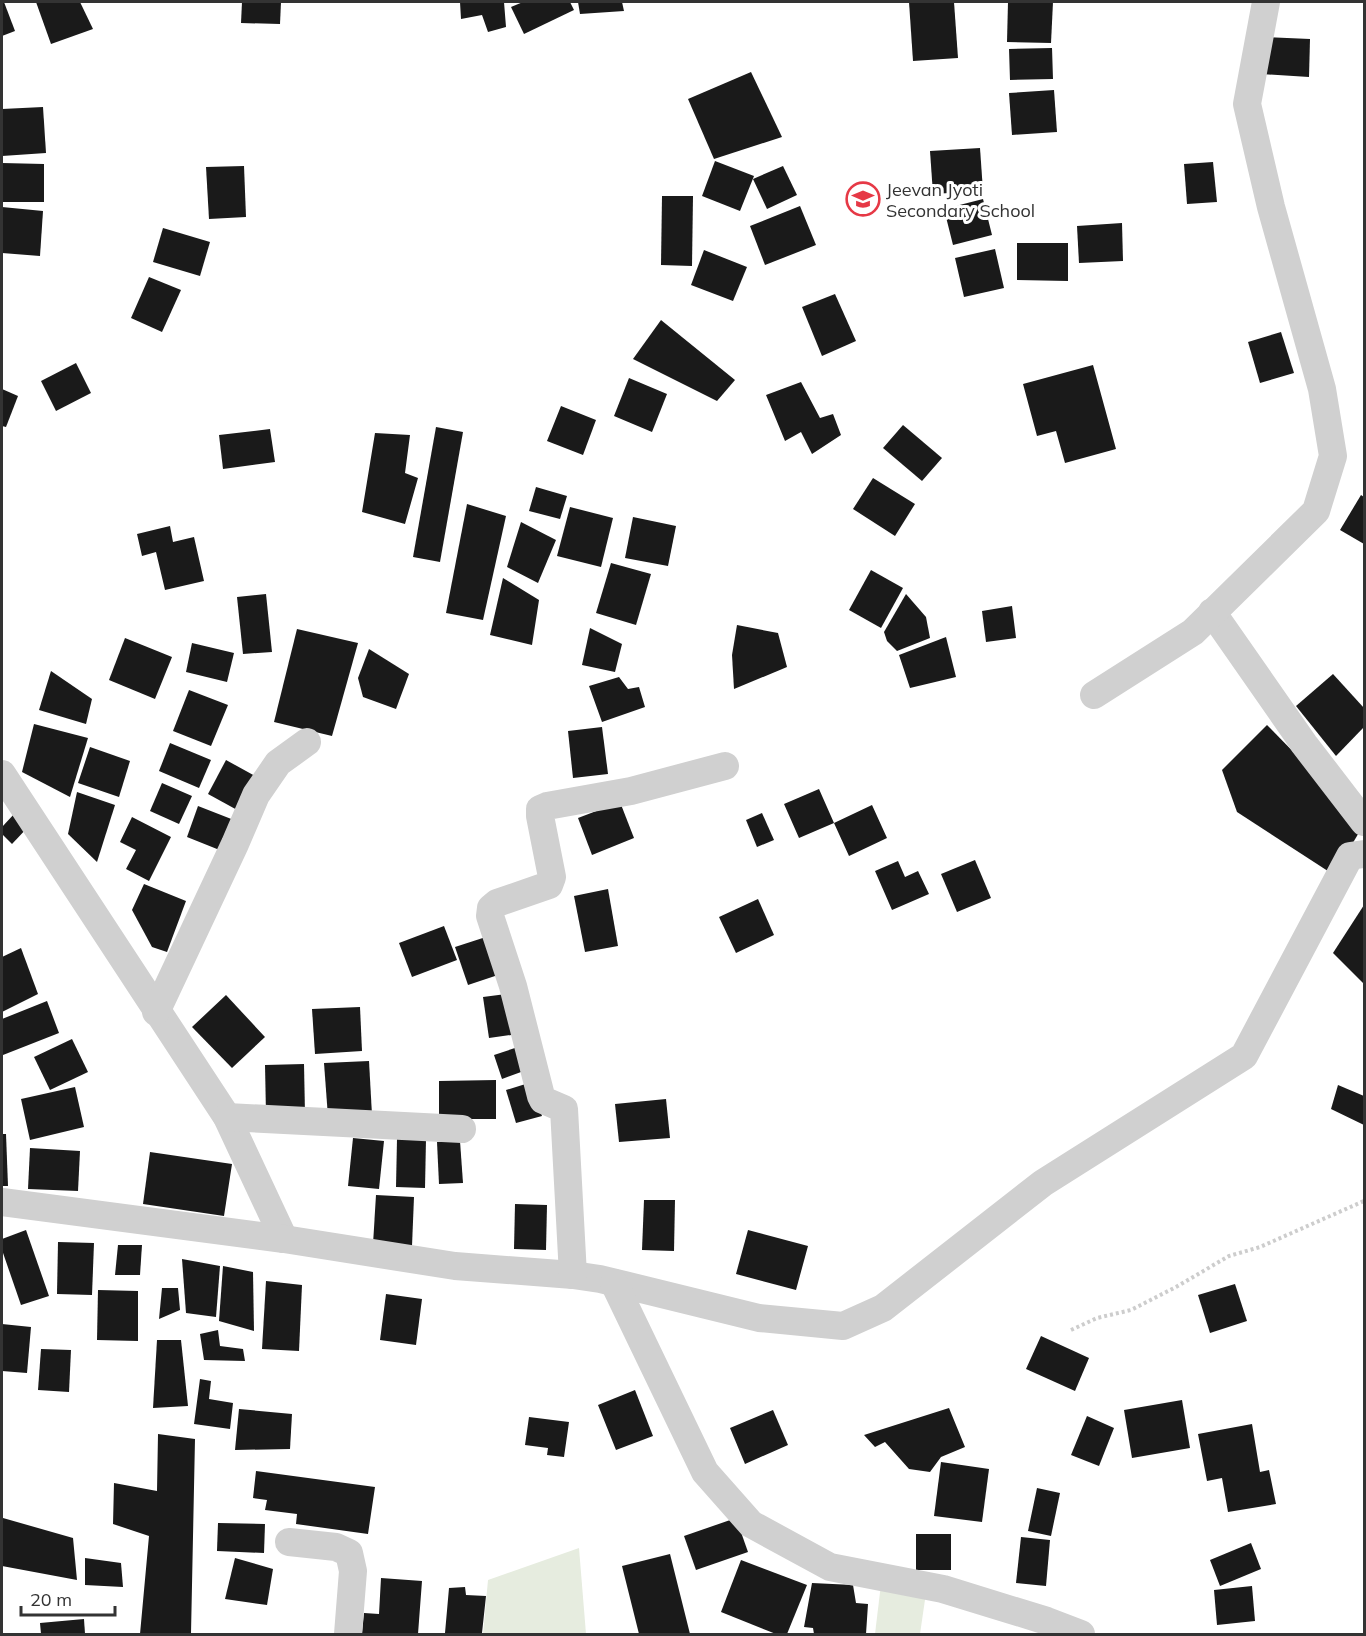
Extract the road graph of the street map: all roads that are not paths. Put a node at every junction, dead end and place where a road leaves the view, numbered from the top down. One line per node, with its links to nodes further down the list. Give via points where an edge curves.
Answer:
1 (1266, 2): 2 (street, via 1247,104 1271,207 1322,389 1333,456 1316,512)
2 (1212, 612): 3 (street, via 1193,632); 7 (street, via 1304,744)
3 (1094, 695)
4 (306, 742): 9 (street, via 278,763 256,795)
5 (725, 766): 14 (street, via 631,791 540,809 552,877 549,885 491,908 541,1096 564,1109)
6 (2, 774): 9 (street)
7 (1365, 822)
8 (1365, 854): 15 (street, via 1350,856 1244,1056 1043,1183 883,1308 843,1326 770,1319)
9 (156, 1012): 10 (street)
10 (227, 1116): 11 (street); 13 (street)
11 (462, 1130)
12 (2, 1202): 13 (street)
13 (284, 1239): 14 (street, via 454,1266)
14 (573, 1275): 15 (street)
15 (614, 1283): 18 (street, via 705,1472 751,1524 830,1567 943,1589)
16 (290, 1542): 17 (street, via 336,1547 350,1554 353,1571)
17 (348, 1635)
18 (1081, 1635)

